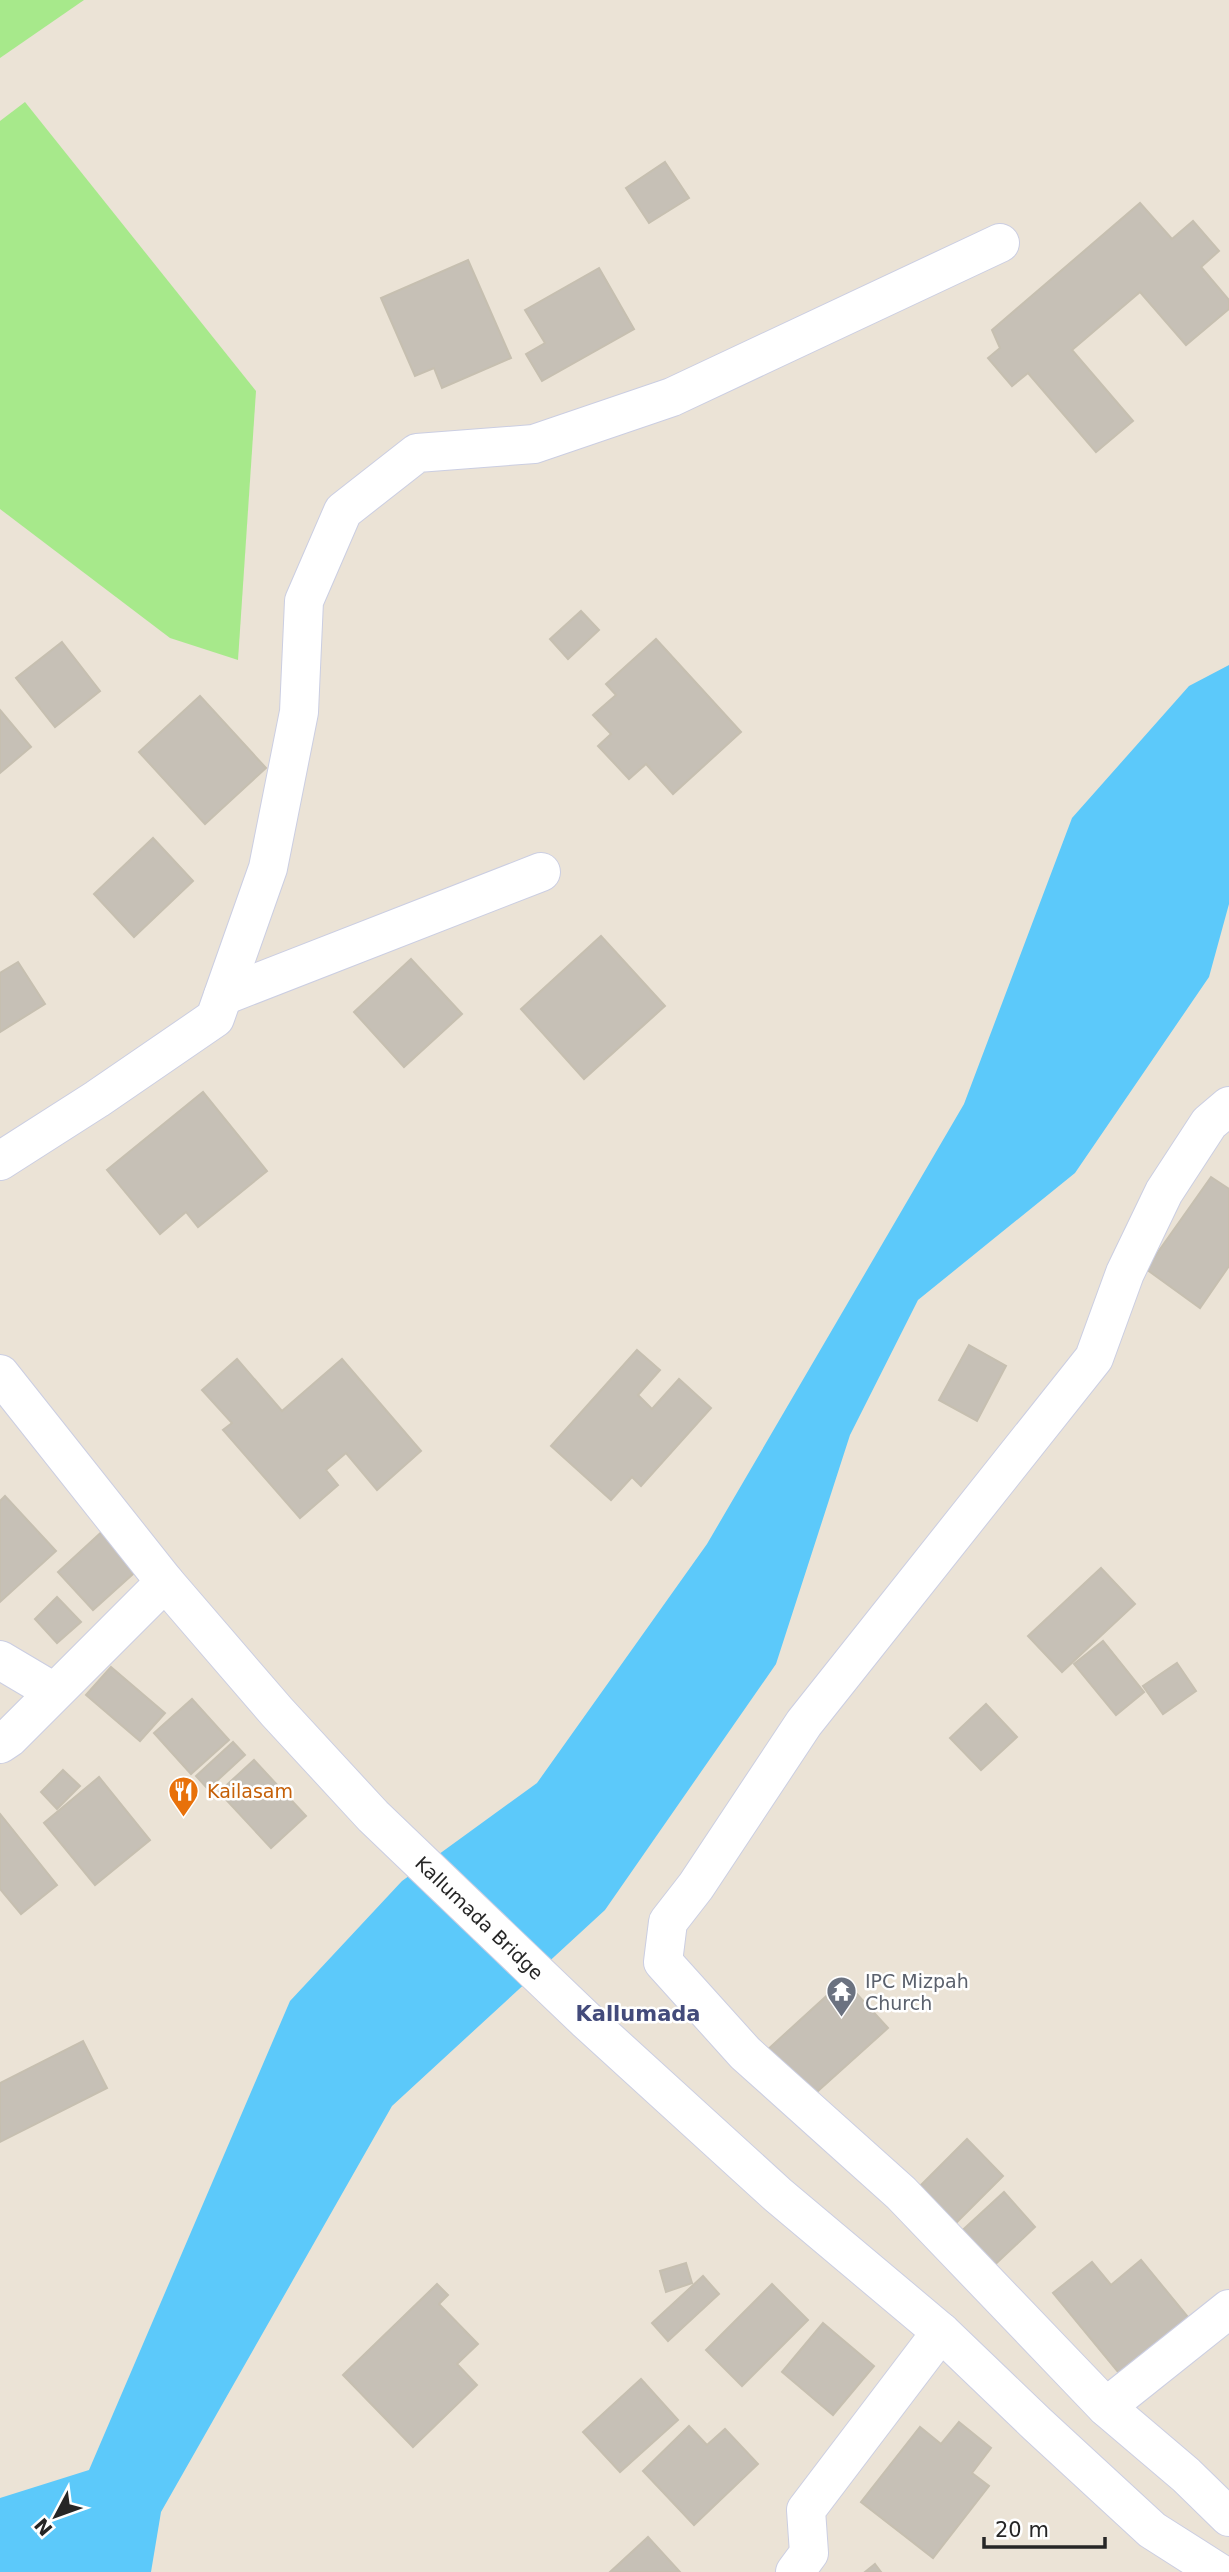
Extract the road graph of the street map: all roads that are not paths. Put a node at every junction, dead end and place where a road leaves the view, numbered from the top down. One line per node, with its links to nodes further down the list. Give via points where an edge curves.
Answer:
1 (1000, 243): 3 (main road, via 672,397 534,444 417,453 343,511 304,601 299,712 268,868)
2 (541, 872): 3 (main road)
3 (223, 996): 5 (main road, via 215,1018)
4 (1229, 1106): 13 (main road, via 1209,1123 1164,1192 1125,1273 1094,1358 804,1723 668,1922 663,1962 745,2053 901,2193)
5 (0, 1161)
6 (0, 1374): 7 (main road, Kallumada Bridge)
7 (165, 1582): 9 (main road); 12 (main road, Kallumada Bridge, via 373,1816 587,2021 778,2194)
8 (0, 1660): 9 (main road)
9 (54, 1692): 10 (main road)
10 (0, 1744)
11 (1229, 2309): 13 (main road)
12 (941, 2332): 15 (main road, via 806,2510 809,2553); 16 (main road, Kallumada Bridge, via 1152,2530)
13 (1106, 2407): 14 (main road)
14 (1229, 2517)
15 (795, 2572)
16 (1218, 2572)

